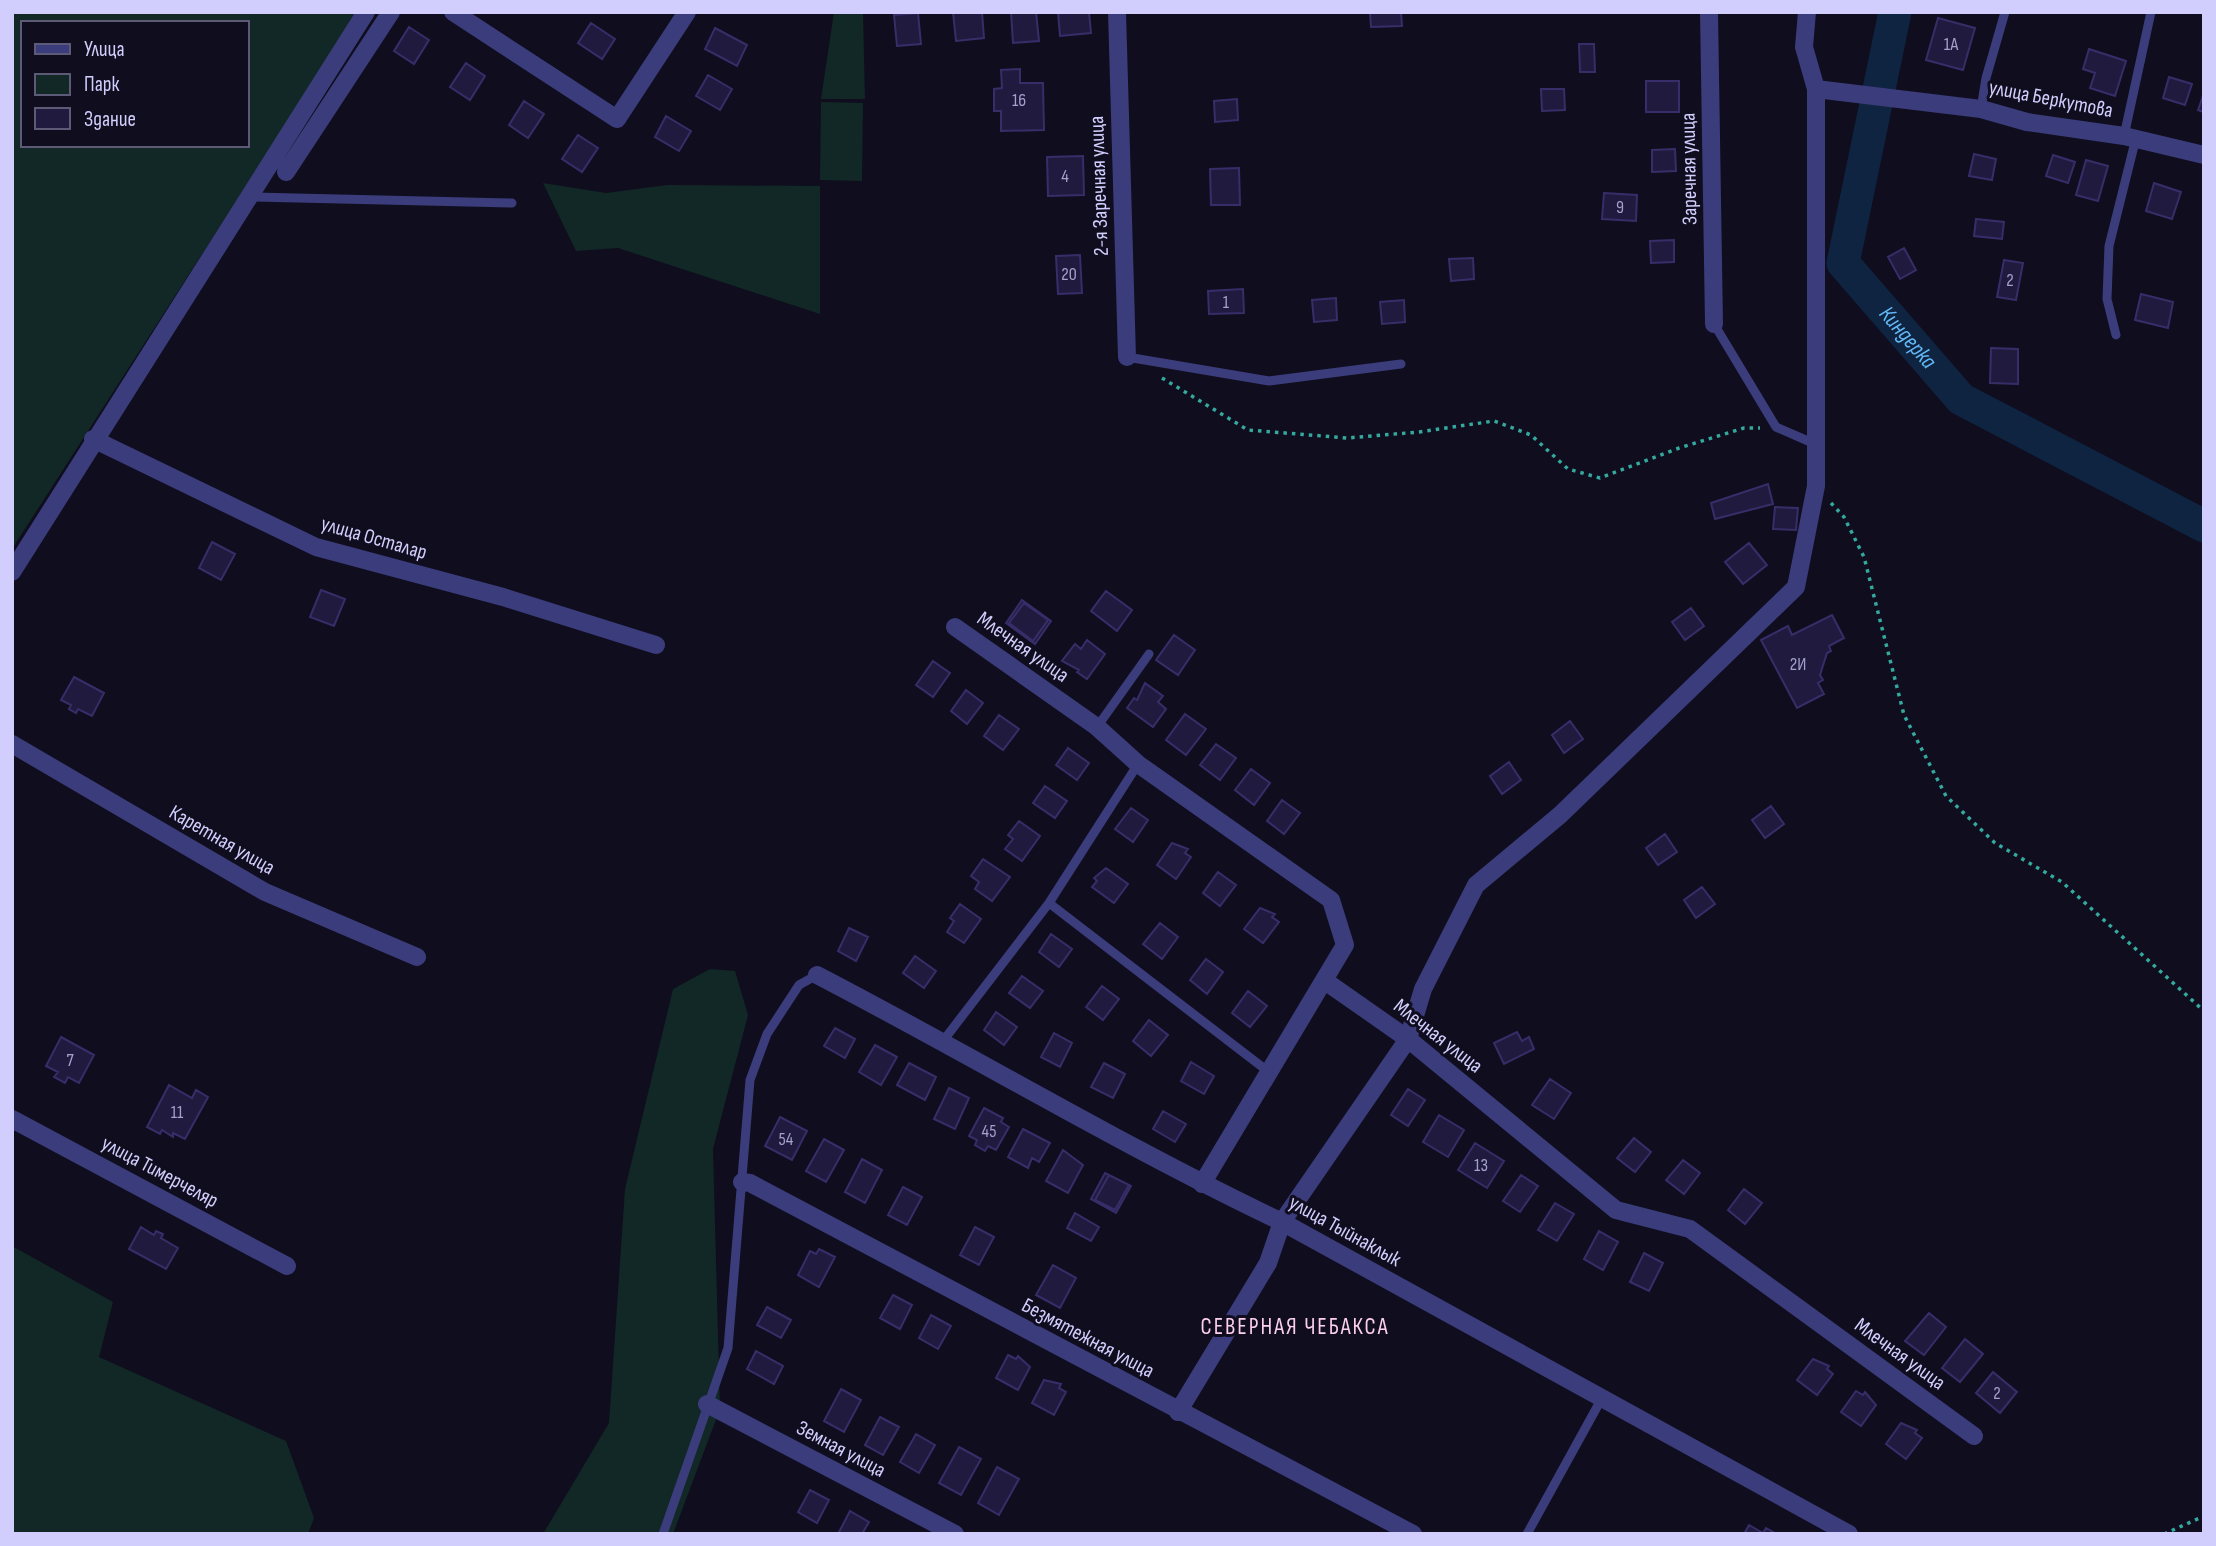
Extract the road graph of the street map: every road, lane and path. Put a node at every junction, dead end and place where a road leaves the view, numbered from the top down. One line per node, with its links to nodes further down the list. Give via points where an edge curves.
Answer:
1 (366, 12): 15 (street)
2 (391, 12): 14 (street)
3 (453, 12): 4 (street, via 617,118)
4 (687, 12)
5 (1117, 12): 19 (street, 2-я Заречная улица)
6 (1709, 12): 17 (street, Заречная улица)
7 (1807, 12): 10 (street, via 1804,47)
8 (2005, 12): 11 (lane)
9 (2151, 12): 12 (lane)
10 (1815, 89): 11 (street, улица Беркутова); 24 (street)
11 (1981, 109): 12 (street, улица Беркутова, via 2027,122)
12 (2130, 137): 13 (street, улица Беркутова); 18 (lane, via 2109,247 2107,299)
13 (2204, 155)
14 (286, 172)
15 (252, 197): 16 (lane); 23 (street)
16 (512, 203)
17 (1714, 324): 22 (lane)
18 (2116, 335)
19 (1127, 357): 20 (lane, via 1269,381)
20 (1401, 364)
21 (1160, 377): 22 (path, via 1248,430 1347,438 1494,421 1531,435 1568,469 1600,478 1744,428)
22 (1776, 427): 24 (lane)
23 (93, 439): 26 (street); 28 (street, улица Осталар, via 316,547 503,597)
24 (1815, 444): 25 (street)
25 (1816, 486): 37 (path, via 1844,517 1864,558 1903,715 1946,796 1995,843 2062,883); 38 (street, via 1796,587 1560,815 1476,885 1423,989)
26 (12, 572)
27 (955, 626): 30 (street, Млечная улица)
28 (656, 645)
29 (1149, 653): 30 (lane)
30 (1097, 727): 32 (street, Млечная улица)
31 (12, 744): 34 (street, Каретная улица, via 265,892)
32 (1138, 764): 33 (lane); 36 (street, Млечная улица, via 1331,900 1345,945)
33 (1049, 903): 39 (lane); 40 (lane)
34 (418, 957)
35 (817, 975): 39 (street, улица Тыйнаклык); 42 (lane, via 799,985 767,1034 750,1080)
36 (1325, 981): 38 (street, Млечная улица); 40 (street)
37 (2204, 1011)
38 (1408, 1039): 44 (street); 49 (street, Млечная улица, via 1616,1210 1690,1229)
39 (943, 1041): 43 (street, улица Тыйнаклык)
40 (1270, 1073): 43 (street)
41 (12, 1119): 45 (street, улица Тимерчеляр)
42 (741, 1182): 47 (lane, via 727,1348); 48 (street, Безмятежная улица)
43 (1202, 1184): 44 (street, улица Тыйнаклык)
44 (1282, 1222): 46 (street, улица Тыйнаклык); 48 (street, via 1268,1262)
45 (287, 1266)
46 (1602, 1398): 54 (lane); 55 (street, улица Тыйнаклык)
47 (706, 1404): 51 (lane); 52 (street, Земная улица)
48 (1178, 1412): 53 (street, Безмятежная улица)
49 (1974, 1437)
50 (2204, 1516): 56 (path)
51 (663, 1534)
52 (956, 1534)
53 (1413, 1534)
54 (1527, 1534)
55 (1849, 1534)
56 (2164, 1534)

